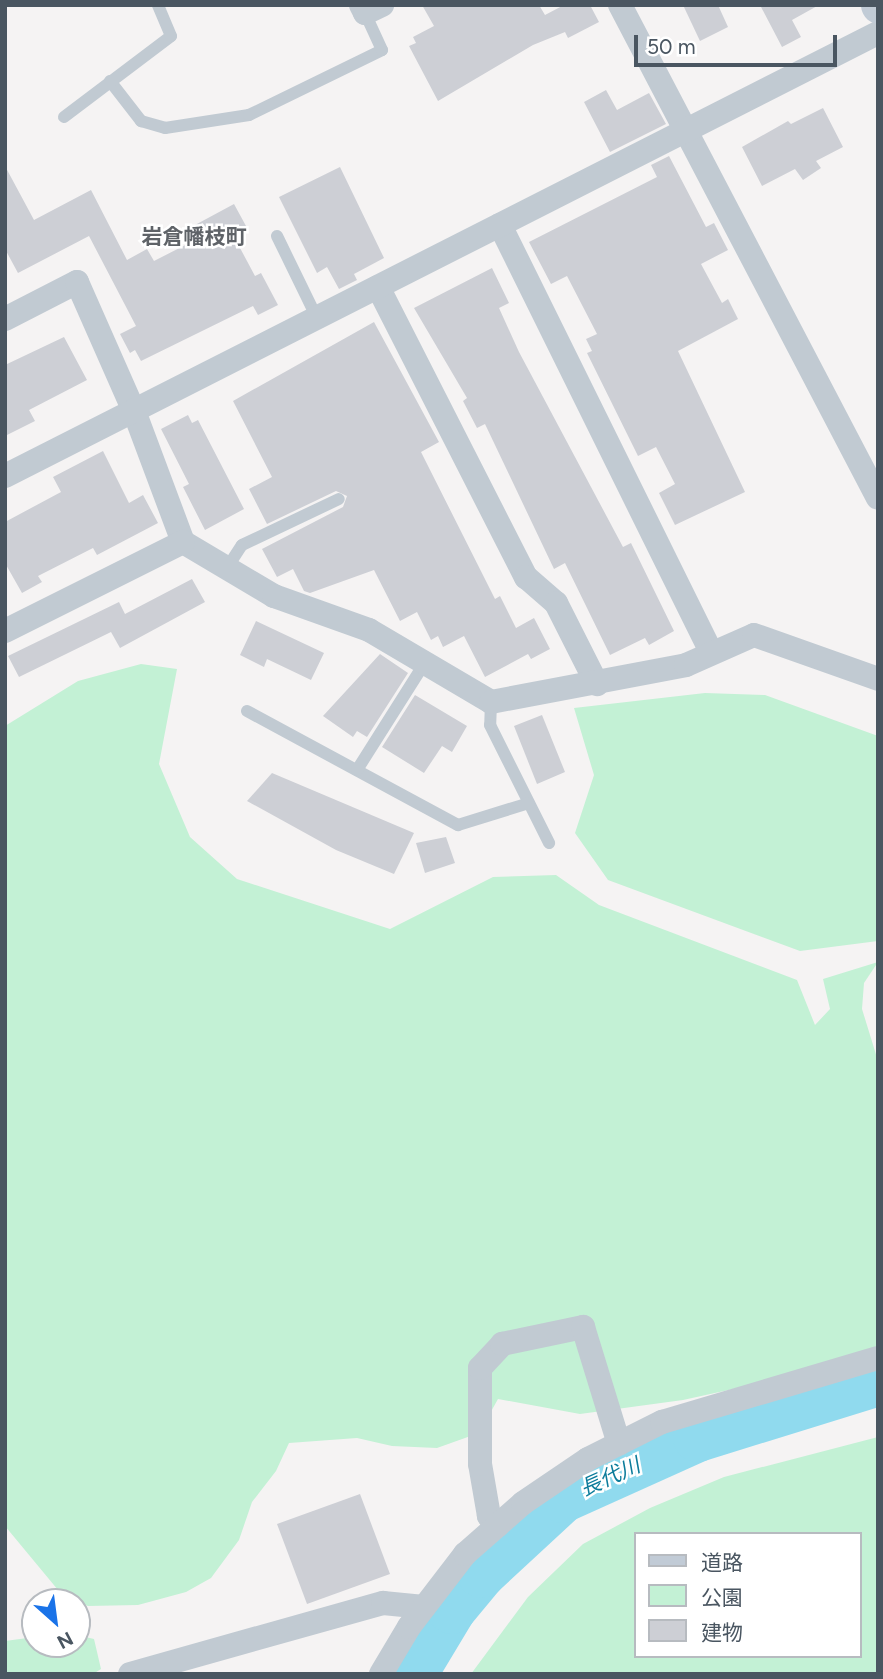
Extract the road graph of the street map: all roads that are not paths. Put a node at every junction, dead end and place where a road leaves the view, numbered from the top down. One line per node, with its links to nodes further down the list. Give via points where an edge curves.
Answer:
1 (158, 5): 5 (lane, via 171,36)
2 (620, 5): 7 (street)
3 (369, 8): 5 (lane, via 382,50 249,115 165,128 141,121)
4 (878, 33): 7 (street)
5 (110, 82): 6 (lane)
6 (64, 117)
7 (683, 132): 8 (street); 15 (street)
8 (500, 225): 10 (street); 20 (street)
9 (277, 236): 11 (lane)
10 (378, 287): 11 (street); 23 (street, via 526,577 556,603)
11 (317, 318): 13 (street)
12 (5, 319): 13 (street, via 78,282)
13 (134, 411): 14 (street); 17 (street)
14 (5, 476)
15 (878, 498)
16 (339, 499): 18 (lane, via 242,545)
17 (183, 542): 18 (street); 19 (street)
18 (228, 568): 21 (street, via 274,596 332,614)
19 (5, 631)
20 (711, 652): 22 (street, via 754,635); 23 (street, via 686,665)
21 (426, 661): 24 (street); 26 (lane)
22 (878, 679)
23 (597, 684): 24 (street)
24 (491, 702): 27 (lane, via 490,724)
25 (247, 711): 26 (lane)
26 (357, 770): 27 (lane, via 458,825)
27 (529, 803): 28 (lane)
28 (549, 843)
29 (878, 1358): 30 (street, via 662,1422)
30 (619, 1444): 31 (street, via 588,1459); 31 (street, via 583,1327 502,1344 480,1368 480,1464 489,1516)
31 (497, 1526): 32 (street, via 465,1554)
32 (424, 1606): 33 (street, via 383,1603); 35 (street)
33 (179, 1667): 34 (street)
34 (130, 1674)
35 (381, 1674)

